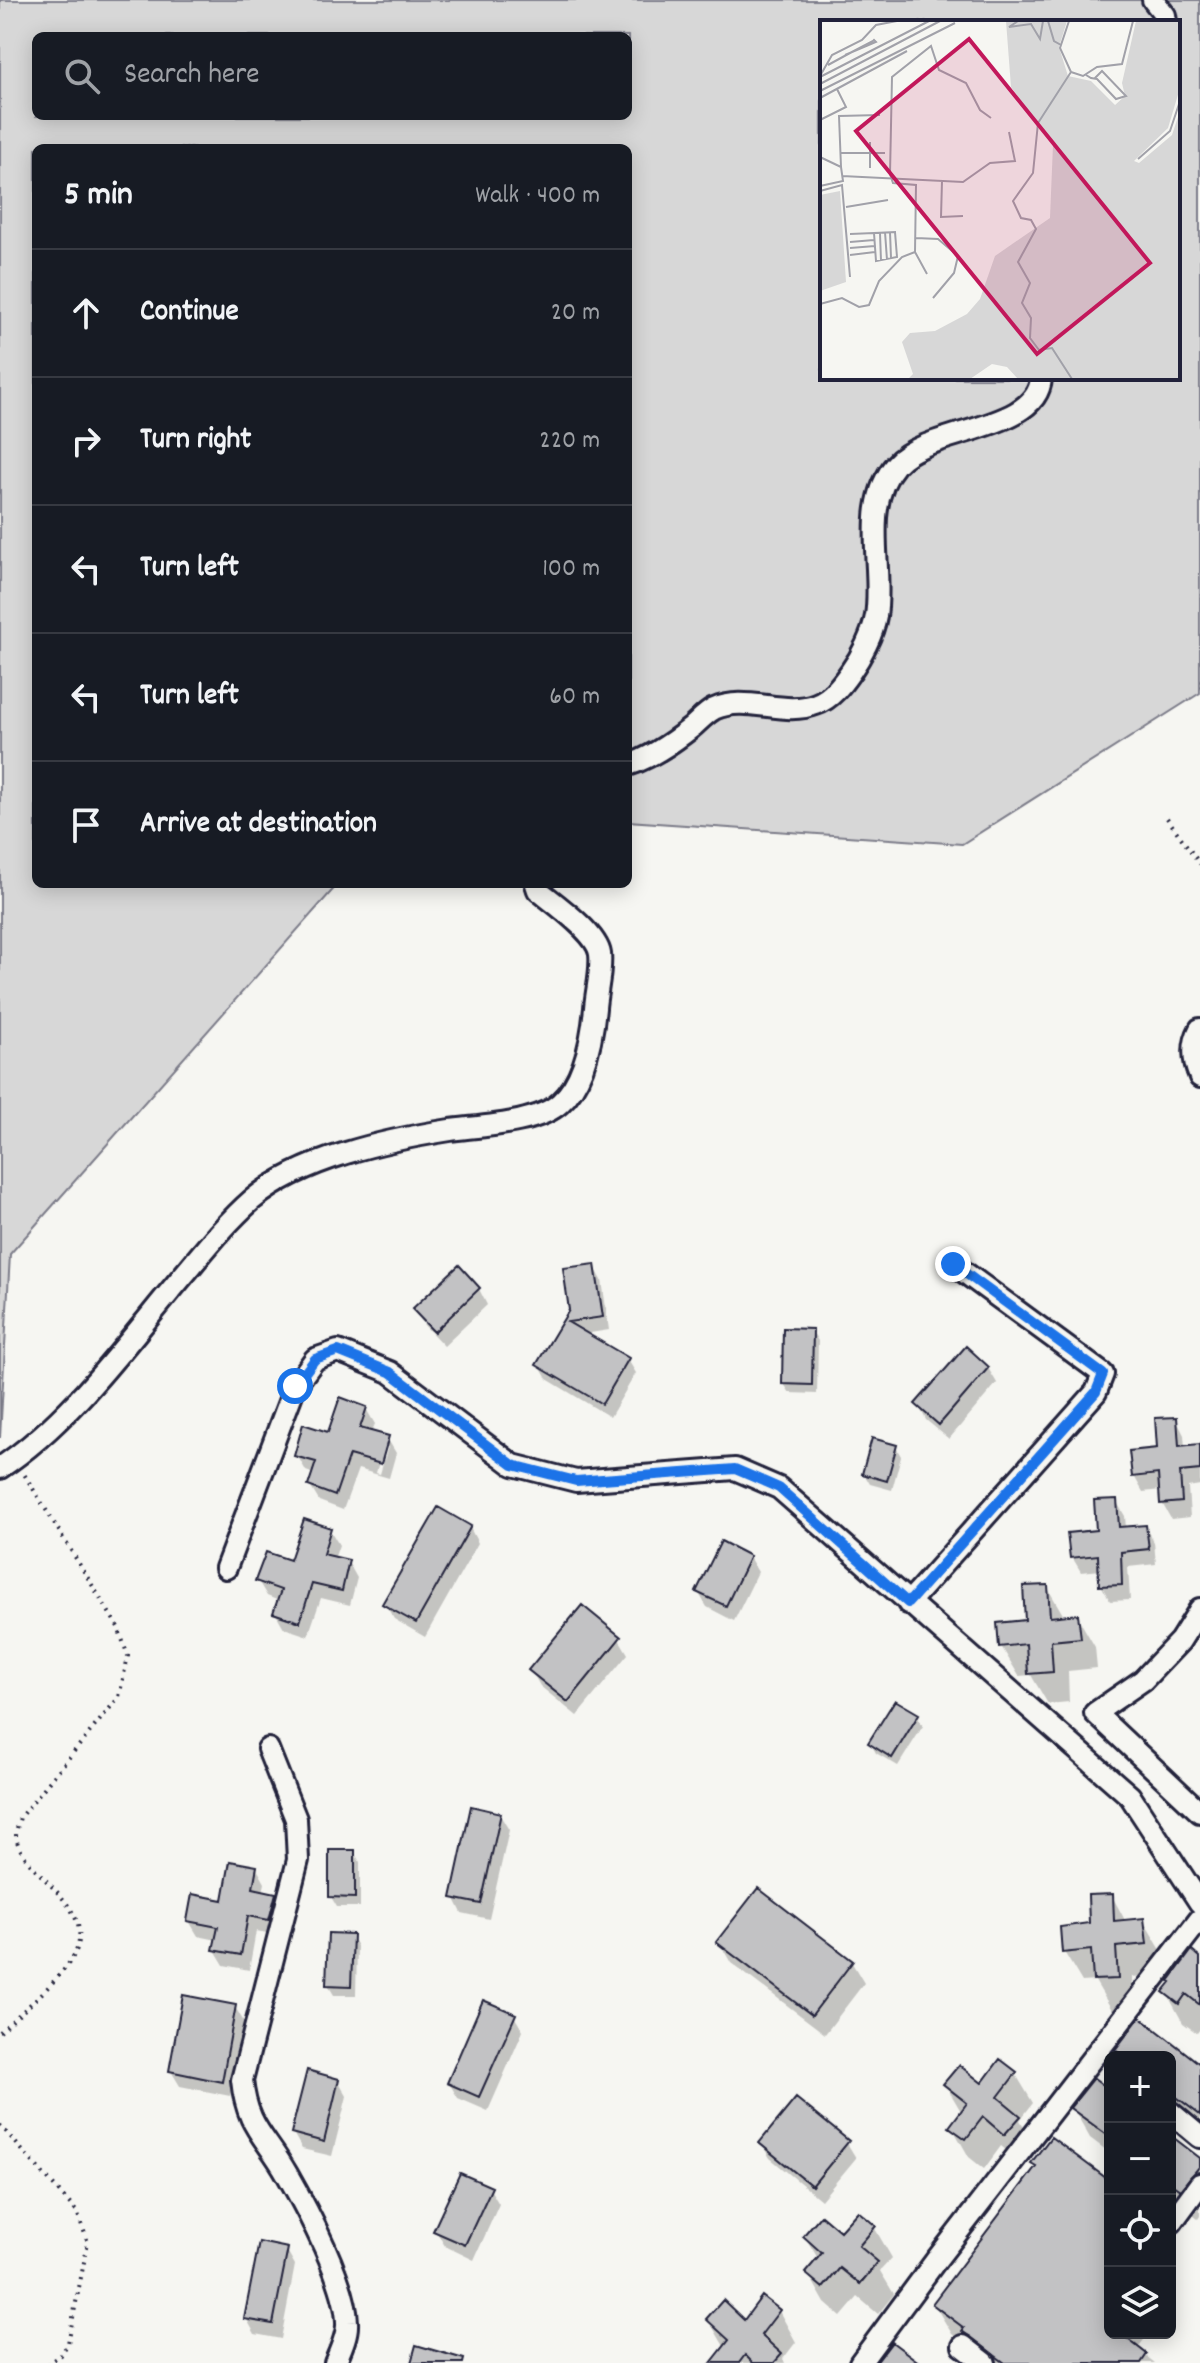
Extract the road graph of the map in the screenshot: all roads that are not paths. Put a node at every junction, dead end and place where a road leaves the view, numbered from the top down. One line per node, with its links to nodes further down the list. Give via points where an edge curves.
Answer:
1 (1153, 0): 2 (street)
2 (1166, 20)
3 (1041, 380): 4 (street, via 1026,407 919,446 897,463 879,490 876,619 839,688 817,704 788,709 744,703 714,709 673,742)
4 (632, 764)
5 (537, 888): 9 (street, via 594,940 600,953 593,1028 578,1079 560,1104 532,1117 351,1151 286,1178 253,1200 210,1244 85,1392)
6 (1200, 1029): 7 (street, via 1194,1040)
7 (1200, 1077)
8 (953, 1264): 11 (street, via 1103,1374 1096,1392)
9 (7, 1464)
10 (226, 1568): 11 (street, via 295,1386 315,1359 338,1351 390,1372 513,1465 576,1481 735,1469 779,1488)
11 (908, 1603): 15 (street, via 1130,1796)
12 (1200, 1609): 14 (street, via 1180,1641 1143,1680 1095,1713)
13 (268, 1749): 22 (street, via 296,1819 298,1860 242,2080 252,2123 286,2172 343,2289 348,2325)
14 (1200, 1812)
15 (1200, 1903)
16 (1200, 1919): 23 (street)
17 (1176, 2117): 18 (street)
18 (1200, 2137)
19 (1200, 2184): 20 (street)
20 (1176, 2217)
21 (963, 2346): 24 (street)
22 (335, 2363)
23 (860, 2363)
24 (985, 2363)

